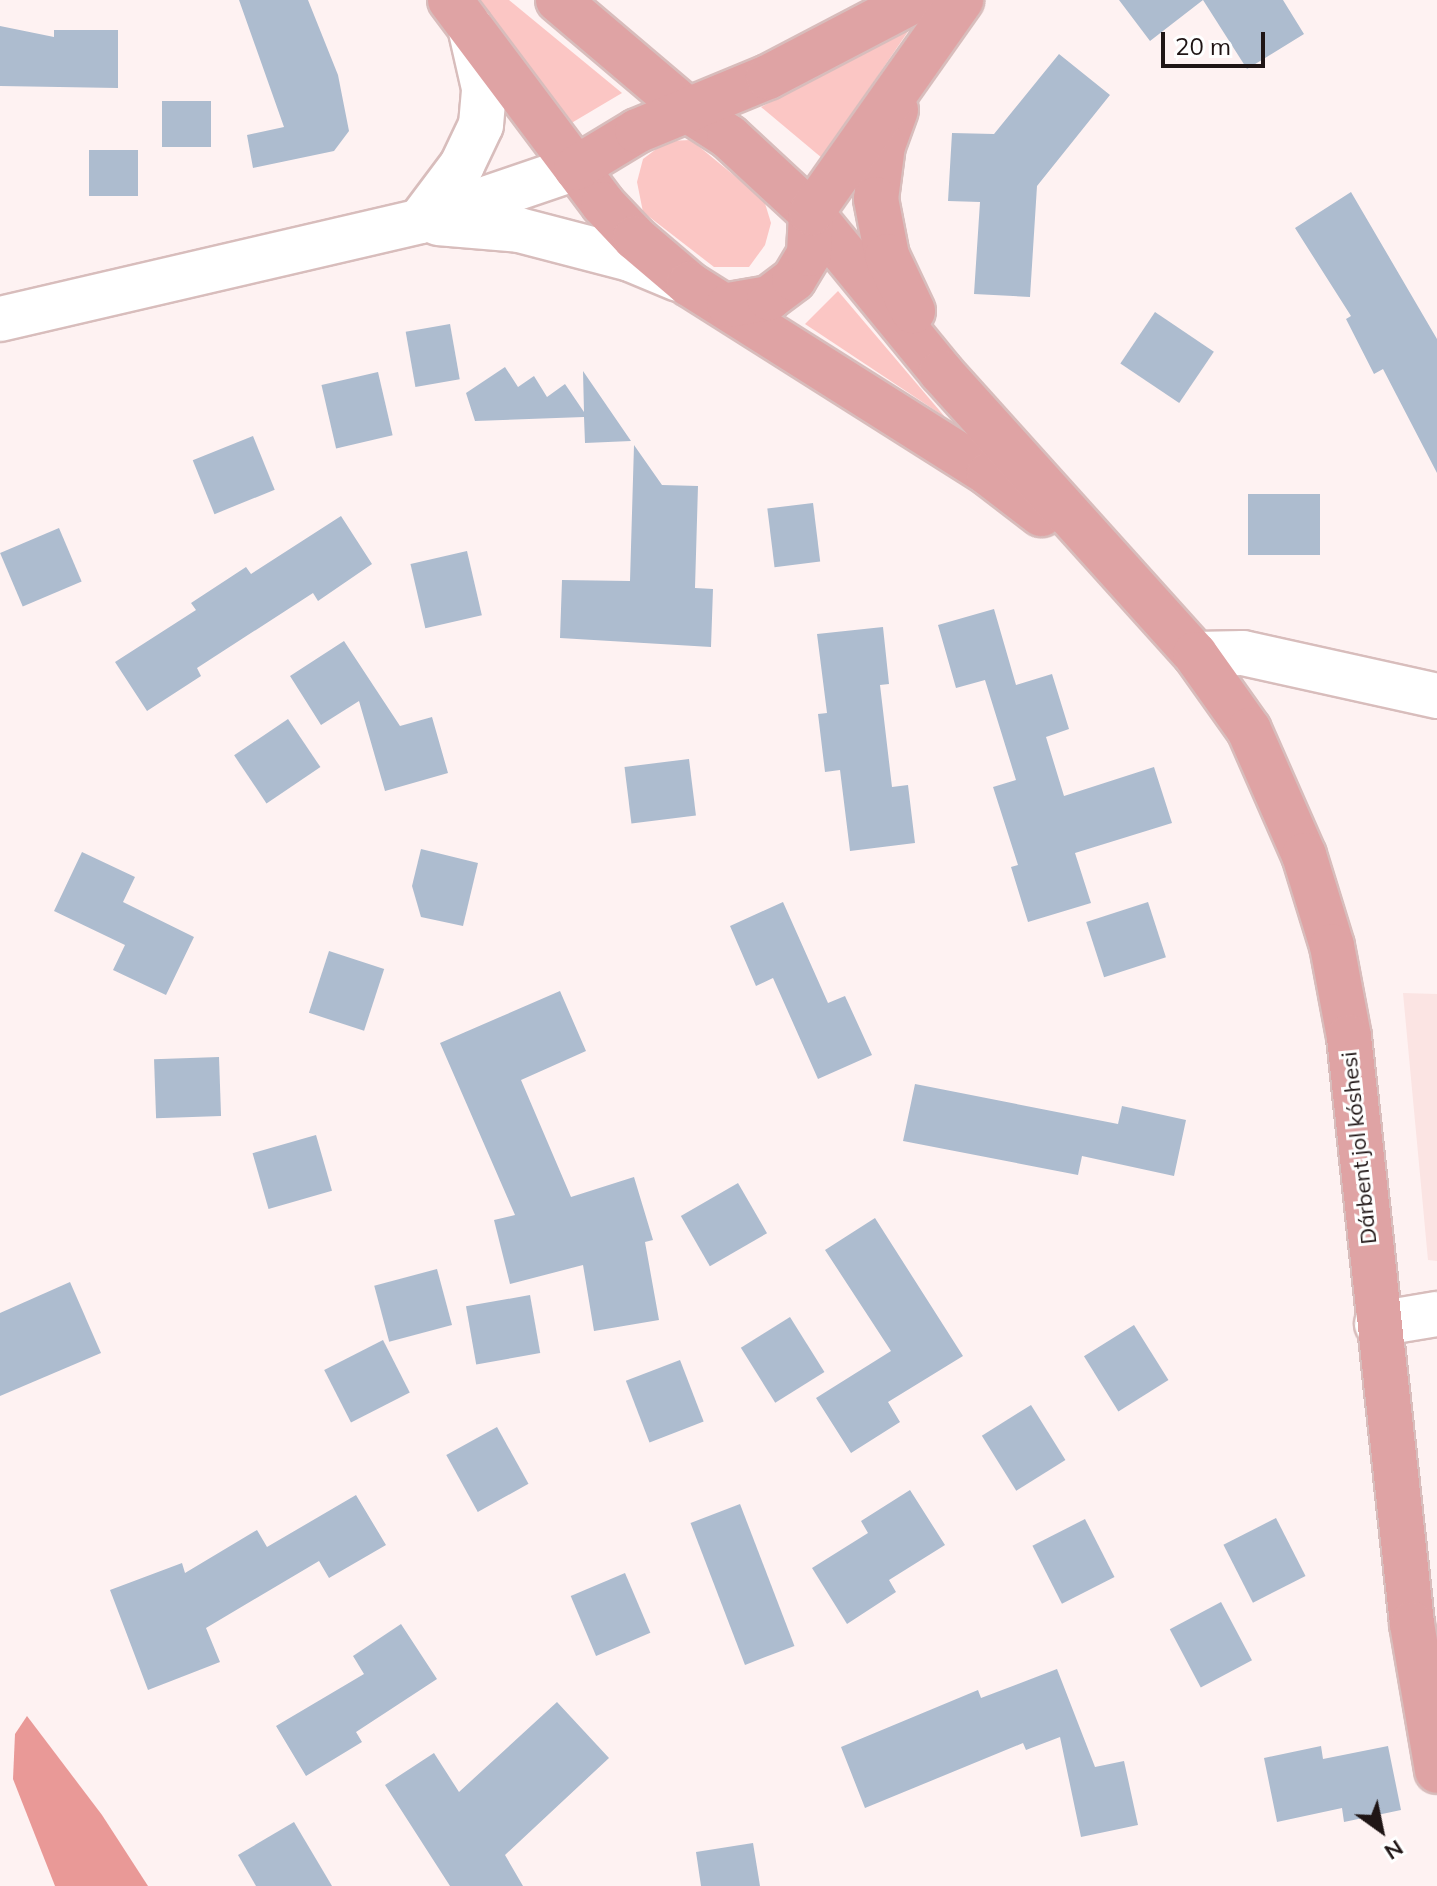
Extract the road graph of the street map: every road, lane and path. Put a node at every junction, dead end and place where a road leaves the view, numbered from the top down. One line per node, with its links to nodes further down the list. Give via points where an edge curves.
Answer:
1 (558, 0): 6 (main road)
2 (915, 0): 6 (main road, via 768,77)
3 (961, 0): 5 (main road)
4 (460, 13): 7 (main road); 9 (street, via 484,88 481,125 462,165)
5 (910, 69): 8 (main road); 13 (main road, via 883,145 876,199 887,256)
6 (689, 111): 7 (main road, via 637,131); 8 (main road, via 729,137)
7 (576, 168): 9 (street); 10 (main road, via 635,238)
8 (811, 213): 11 (main road, via 809,254 794,279 769,298); 13 (main road)
9 (420, 221): 10 (street, via 519,230 630,259); 12 (street)
10 (689, 284): 11 (main road)
11 (729, 305): 14 (main road, via 989,474)
12 (0, 319)
13 (941, 372): 14 (main road)
14 (1128, 580): 15 (main road, Dárbent jol kóshesi)
15 (1195, 654): 16 (street, via 1243,653); 18 (main road, Dárbent jol kóshesi, via 1249,730 1304,855 1332,946 1349,1037)
16 (1437, 696)
17 (1437, 1314): 18 (street)
18 (1377, 1324): 19 (main road, Dárbent jol kóshesi)
19 (1425, 1625): 20 (main road, Dárbent jol kóshesi)
20 (1437, 1771)

